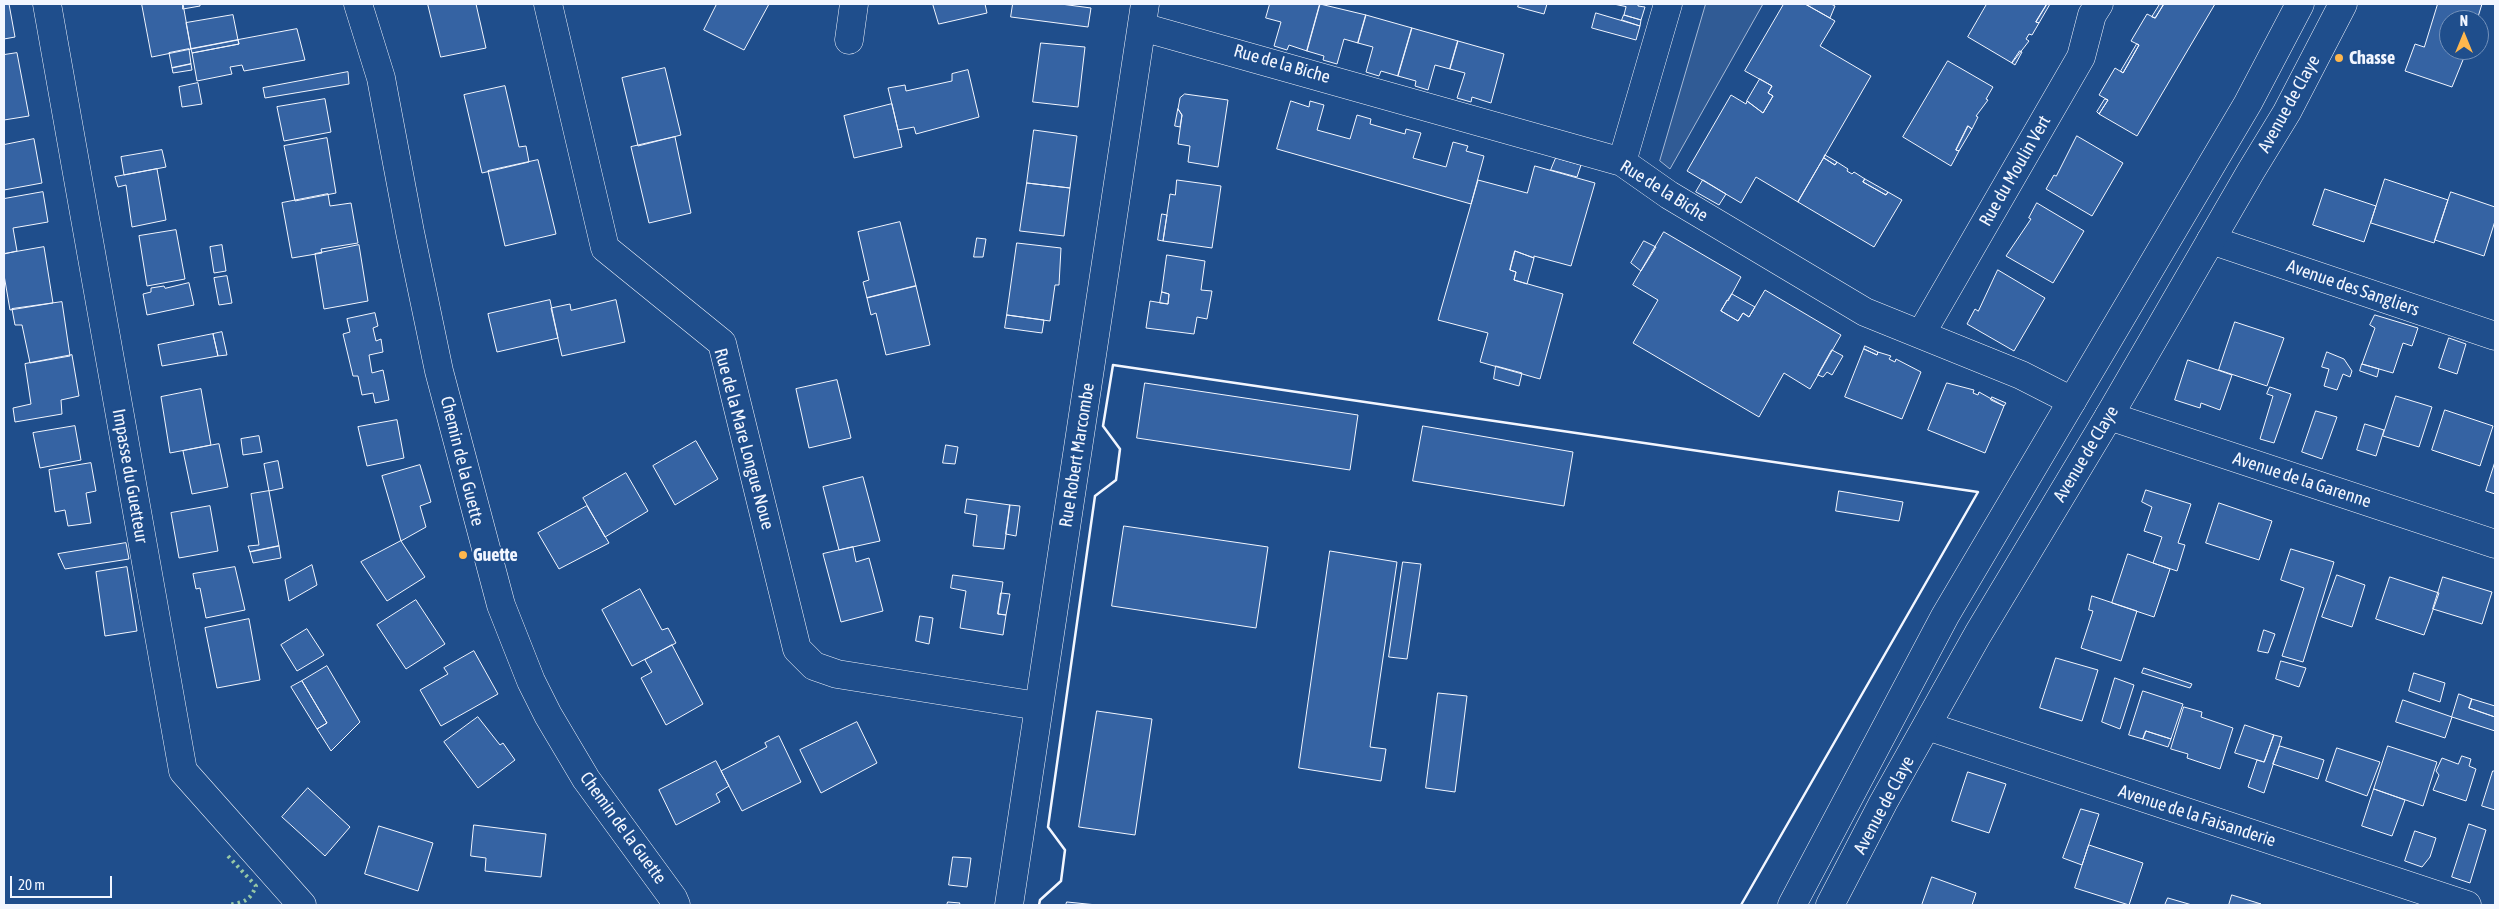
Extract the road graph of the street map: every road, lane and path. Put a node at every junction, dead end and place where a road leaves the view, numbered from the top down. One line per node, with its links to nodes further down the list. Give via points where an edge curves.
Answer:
1 (46, 4): 20 (street, Impasse du Guetteur, via 183,771)
2 (358, 4): 21 (street, Chemin de la Guette, via 381,78 439,371 501,605 530,680 548,715 586,779)
3 (548, 4): 18 (street, Rue de la Mare Longue Noue, via 605,248 722,343 797,649 814,666 837,674)
4 (854, 4): 10 (street)
5 (1668, 4): 11 (street)
6 (2099, 4): 13 (street, Rue du Moulin Vert, via 2092,15 2081,57)
7 (2300, 4): 15 (street, Avenue de Claye, via 2248,103)
8 (2343, 4): 12 (street, Avenue de Claye, via 2287,112)
9 (1144, 15): 11 (street, Rue de la Biche, via 1200,41); 18 (street, Rue Robert Marcombe)
10 (849, 40)
11 (1622, 162): 13 (street, Rue de la Biche, via 1669,195 1866,312)
12 (2211, 240): 14 (street, Avenue des Sangliers); 16 (street, Avenue de Claye)
13 (1921, 334): 15 (street, Rue de la Biche, via 2021,375)
14 (2495, 336)
15 (2072, 401): 23 (street, Avenue de Claye, via 1945,616)
16 (2110, 416): 17 (street, Avenue de la Garenne); 19 (street, Avenue de Claye, via 1978,634)
17 (2495, 544)
18 (1038, 706): 22 (street, Rue Robert Marcombe)
19 (1927, 726): 24 (street, Avenue de Claye); 25 (street, Avenue de la Faisanderie)
20 (302, 905)
21 (676, 905)
22 (1009, 905)
23 (1792, 905)
24 (1830, 905)
25 (2467, 905)

